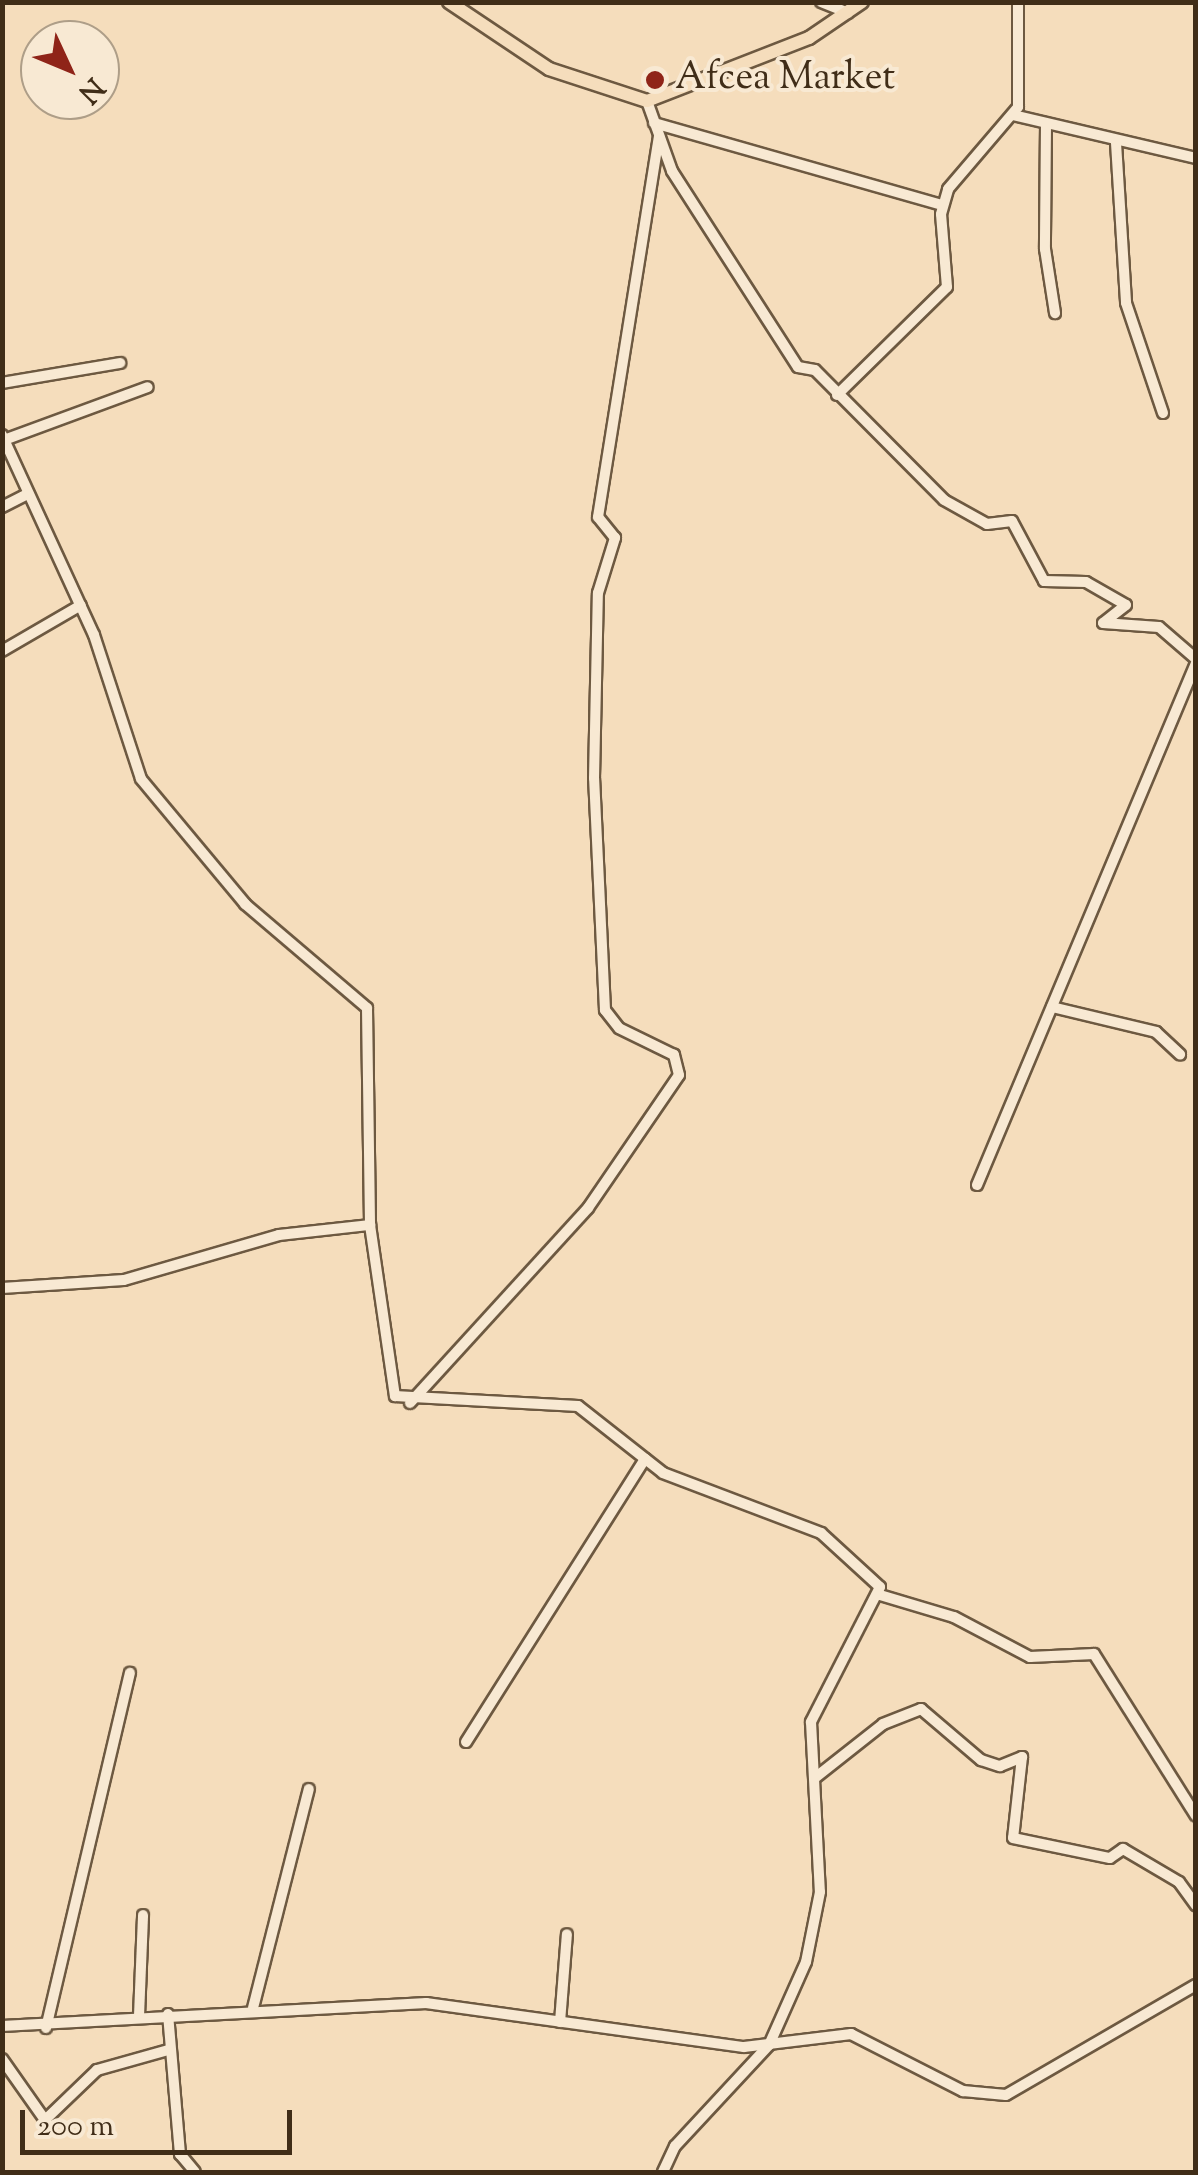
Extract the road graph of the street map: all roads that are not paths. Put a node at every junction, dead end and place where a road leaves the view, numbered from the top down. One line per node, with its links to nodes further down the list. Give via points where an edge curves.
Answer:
1 (450, 2): 6 (main road, via 558,74)
2 (821, 2): 5 (street)
3 (862, 2): 5 (main road)
4 (1018, 2): 7 (street)
5 (849, 13): 6 (main road, via 776,53)
6 (647, 100): 8 (street)
7 (1013, 115): 9 (street); 13 (street, via 960,170)
8 (654, 122): 10 (street); 13 (street)
9 (1046, 125): 11 (street); 14 (street, via 1045,248)
10 (659, 137): 18 (street, via 798,366 815,370); 31 (street, via 598,517 615,538 598,593 594,778 605,1010 619,1028 674,1055 679,1075 588,1208)
11 (1116, 143): 12 (street); 19 (street, via 1126,303)
12 (1196, 158)
13 (942, 205): 18 (street, via 947,287)
14 (1056, 313)
15 (120, 363): 16 (street)
16 (2, 383)
17 (148, 387): 20 (street)
18 (837, 395): 25 (street, via 944,500 987,524 1012,521 1044,581 1086,582 1126,606 1104,623 1159,627)
19 (1162, 413)
20 (4, 438): 21 (street)
21 (26, 496): 22 (street); 23 (street)
22 (2, 507)
23 (81, 605): 24 (street); 29 (street, via 126,751 148,788 267,926 364,1002)
24 (2, 651)
25 (1196, 661): 26 (street, via 1106,858)
26 (1052, 1007): 27 (street, via 1156,1032); 28 (street)
27 (1180, 1054)
28 (977, 1185)
29 (370, 1226): 30 (street, via 248,1242 124,1280); 31 (street, via 392,1386)
30 (2, 1288)
31 (410, 1404): 32 (street, via 578,1406)
32 (645, 1460): 33 (street, via 822,1532 875,1578); 35 (street)
33 (880, 1595): 36 (street, via 817,1702); 38 (street, via 954,1617 1030,1656 1094,1654)
34 (130, 1672): 48 (street)
35 (466, 1742)
36 (816, 1777): 39 (street, via 882,1724 921,1710 981,1760 1000,1766 1022,1758 1013,1838 1110,1858 1123,1849 1179,1882); 49 (street, via 815,1937)
37 (310, 1789): 43 (street)
38 (1196, 1816)
39 (1196, 1905)
40 (142, 1915): 45 (street)
41 (567, 1934): 46 (street)
42 (1196, 1985): 49 (street, via 1006,2095 962,2091 851,2034)
43 (253, 2008): 44 (street); 46 (street, via 426,2004)
44 (168, 2014): 45 (street); 50 (street)
45 (139, 2016): 48 (street)
46 (560, 2022): 49 (street)
47 (2, 2026): 48 (street)
48 (46, 2028)
49 (770, 2045): 52 (street)
50 (168, 2050): 51 (street, via 97,2070 45,2120); 53 (street, via 180,2154)
51 (2, 2059)
52 (664, 2170): 54 (street)
53 (195, 2172)
54 (680, 2172)

